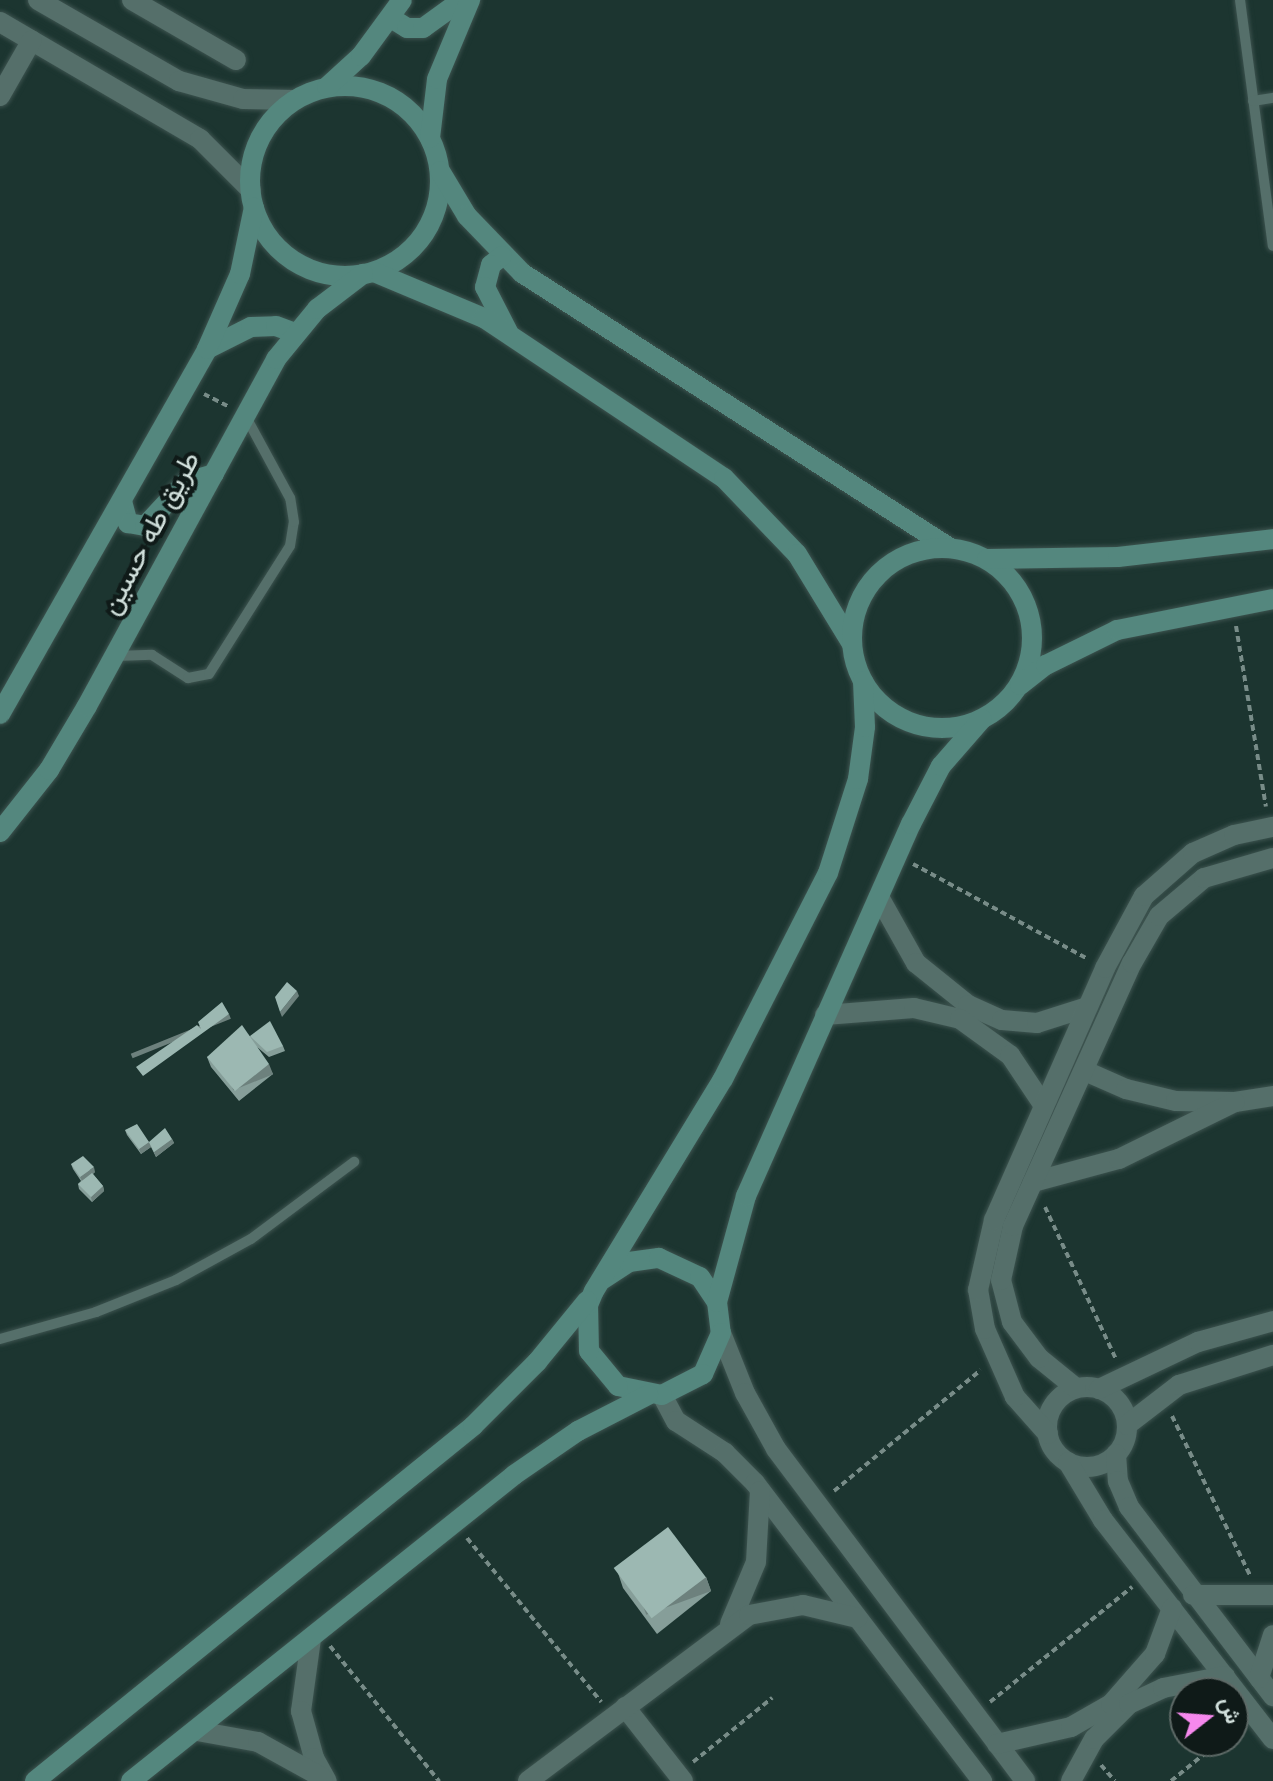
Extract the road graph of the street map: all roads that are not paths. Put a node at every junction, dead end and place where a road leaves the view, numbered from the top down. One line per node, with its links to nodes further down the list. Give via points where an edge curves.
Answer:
1 (38, 0): 10 (street)
2 (132, 0): 9 (street)
3 (462, 0): 6 (street, via 423,28 407,28)
4 (470, 0): 17 (street, via 437,79)
5 (1240, 0): 16 (lane)
6 (397, 9): 11 (street)
7 (0, 22): 8 (street)
8 (32, 40): 12 (street); 14 (street)
9 (236, 60)
10 (153, 68): 14 (street); 15 (street, via 218,94)
11 (327, 87): 15 (street); 17 (street, via 362,87 395,99)
12 (0, 96)
13 (1273, 98): 16 (lane)
14 (133, 99): 19 (street, via 200,139)
15 (295, 100): 19 (street, via 260,138)
16 (1253, 101): 20 (lane)
17 (430, 138): 18 (street)
18 (440, 171): 21 (street, via 467,216); 22 (street, via 437,208 419,241)
19 (253, 198): 22 (street, via 270,238 296,262 329,274); 25 (street, طريق طه حسين, via 240,274)
20 (1273, 246)
21 (502, 256): 24 (street, via 491,265 485,287); 30 (street, via 543,288)
22 (369, 273): 23 (street, طريق طه حسين); 24 (street, via 457,303)
23 (295, 333): 25 (street, via 276,326 251,327); 26 (street, طريق طه حسين)
24 (509, 334): 33 (street, via 724,478 750,501 797,554)
25 (207, 349): 28 (street, طريق طه حسين)
26 (245, 415): 27 (street, طريق طه حسين); 34 (lane, via 290,498 290,546 209,674 188,678 152,655)
27 (214, 474): 28 (street, via 186,482 145,526 128,523); 34 (street, طريق طه حسين)
28 (122, 501): 37 (street, طريق طه حسين)
29 (1273, 539): 31 (street, via 1118,557)
30 (950, 548): 31 (street); 33 (street, via 912,552 879,573 858,605)
31 (987, 559): 36 (street, via 1015,584 1030,618 1031,654)
32 (1273, 599): 36 (street, via 1117,630 1046,665)
33 (852, 644): 35 (street)
34 (114, 656): 40 (street, طريق طه حسين, via 49,770)
35 (863, 681): 38 (street, via 889,710 906,720 944,728); 54 (street, via 865,727 858,779 828,873 723,1079)
36 (1017, 688): 38 (street)
37 (0, 714)
38 (982, 719): 44 (street, via 941,766)
39 (1271, 827): 41 (street, via 1234,835)
40 (0, 832)
41 (1193, 853): 43 (street); 45 (street, via 1144,896)
42 (1273, 858): 43 (street)
43 (1204, 878): 48 (street, via 1172,902 1147,933)
44 (879, 897): 46 (street, via 916,963); 47 (street)
45 (1087, 1007): 46 (street, via 1037,1023); 51 (street)
46 (964, 1012): 47 (street, via 914,1008); 51 (street, via 1010,1055)
47 (825, 1015): 55 (street, via 746,1196)
48 (1085, 1071): 50 (street, via 1147,1095); 53 (street)
49 (1273, 1096): 50 (street)
50 (1235, 1102): 53 (street, via 1119,1159)
51 (1044, 1106): 64 (street, via 994,1220 980,1272 980,1310 995,1359 1015,1397)
52 (354, 1162): 58 (lane, via 263,1231 176,1280 96,1312)
53 (1033, 1182): 60 (street, via 1007,1243 1001,1280 1005,1302 1024,1341)
54 (599, 1285): 55 (street, via 629,1262 659,1258 700,1277); 62 (street, via 585,1336 596,1365 618,1386); 87 (street, via 537,1362 473,1426)
55 (717, 1302): 57 (street)
56 (1273, 1321): 61 (street, via 1198,1342)
57 (721, 1333): 62 (street, via 703,1374); 75 (street, via 760,1421 816,1506)
58 (0, 1339)
59 (1273, 1355): 63 (street, via 1198,1377 1161,1395)
60 (1076, 1388): 61 (street); 64 (street, via 1050,1411)
61 (1099, 1389): 63 (street, via 1119,1403)
62 (655, 1395): 67 (street, via 676,1421 725,1453); 74 (street, via 545,1452)
63 (1127, 1425): 65 (street)
64 (1048, 1434): 66 (street)
65 (1116, 1454): 66 (street, via 1099,1465); 68 (street, via 1118,1481 1129,1507)
66 (1068, 1462): 70 (street, via 1103,1520)
67 (760, 1491): 71 (street); 72 (street, via 756,1562)
68 (1193, 1595): 69 (street); 78 (street)
69 (1267, 1596)
70 (1172, 1608): 77 (street); 80 (street, via 1155,1654)
71 (857, 1618): 72 (street, via 822,1607 785,1605 749,1615); 76 (street)
72 (728, 1628): 81 (street)
73 (1273, 1635): 78 (street)
74 (316, 1636): 82 (street); 86 (street, via 301,1711)
75 (923, 1645): 76 (street); 84 (street)
76 (894, 1666): 90 (street)
77 (1225, 1676): 80 (street, via 1163,1688); 83 (street)
78 (1259, 1678): 79 (street)
79 (1273, 1696)
80 (1115, 1708): 84 (street, via 1056,1732); 92 (street)
81 (619, 1711): 85 (street); 89 (street)
82 (197, 1731): 86 (street, via 258,1742); 88 (street)
83 (1273, 1739)
84 (997, 1744): 91 (street)
85 (680, 1778)
86 (326, 1780)
87 (35, 1781)
88 (131, 1781)
89 (528, 1781)
90 (982, 1781)
91 (1025, 1781)
92 (1071, 1781)

